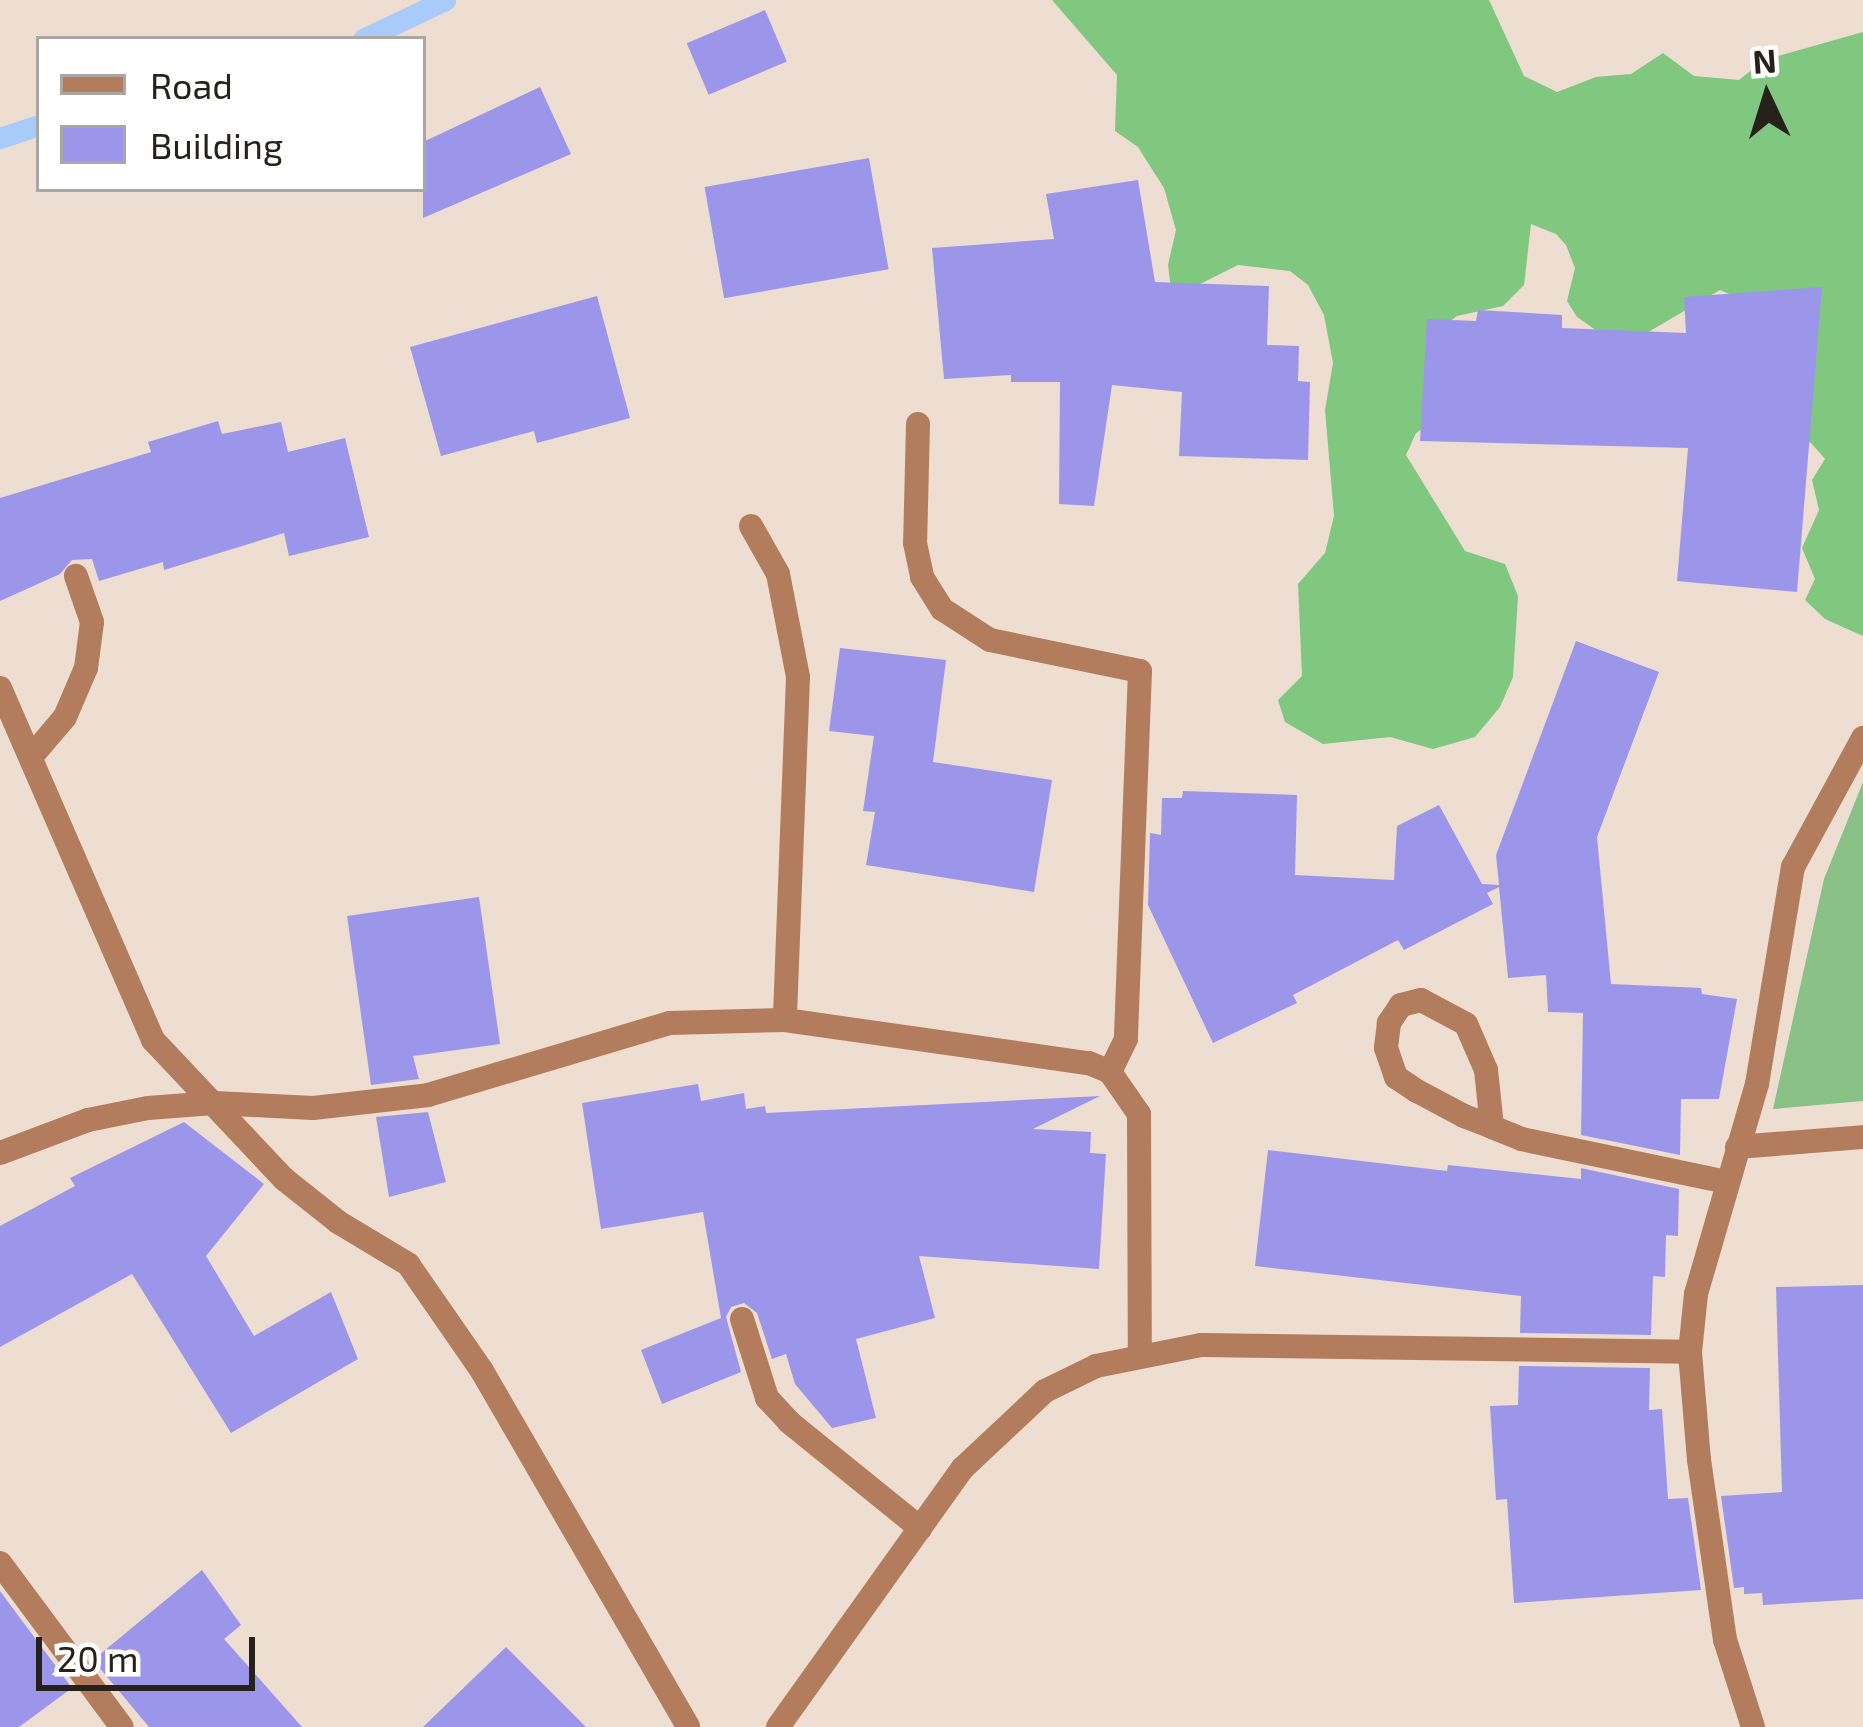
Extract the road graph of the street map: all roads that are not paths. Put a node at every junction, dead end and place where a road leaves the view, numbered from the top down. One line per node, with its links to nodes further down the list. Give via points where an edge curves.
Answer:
1 (918, 424): 8 (street, via 915,543 922,577 942,609 990,640 1139,671 1126,1039)
2 (751, 526): 7 (street, via 778,574 798,677)
3 (76, 576): 6 (street, via 92,622 86,668 65,717)
4 (0, 688): 6 (street)
5 (1863, 738): 12 (street, via 1793,867 1756,1084)
6 (31, 758): 9 (street, via 153,1040)
7 (785, 1020): 8 (street, via 1038,1054); 9 (street, via 670,1024 428,1095 313,1108)
8 (1110, 1072): 17 (street, via 1138,1114)
9 (214, 1103): 13 (street, via 88,1120); 21 (street, via 284,1179 408,1264 482,1370)
10 (1492, 1127): 10 (street, via 1396,1077 1386,1048 1401,1005 1421,1000 1466,1024 1486,1070); 14 (street, via 1589,1157)
11 (1863, 1137): 12 (street)
12 (1737, 1147): 14 (street)
13 (0, 1153)
14 (1726, 1182): 16 (street, via 1696,1294)
15 (742, 1319): 18 (street, via 767,1398)
16 (1690, 1352): 17 (street, via 1201,1345); 23 (street, via 1725,1640)
17 (1140, 1353): 18 (street, via 1045,1391 963,1468)
18 (920, 1528): 22 (street)
19 (0, 1563): 20 (street)
20 (122, 1727)
21 (688, 1727)
22 (778, 1727)
23 (1753, 1727)

